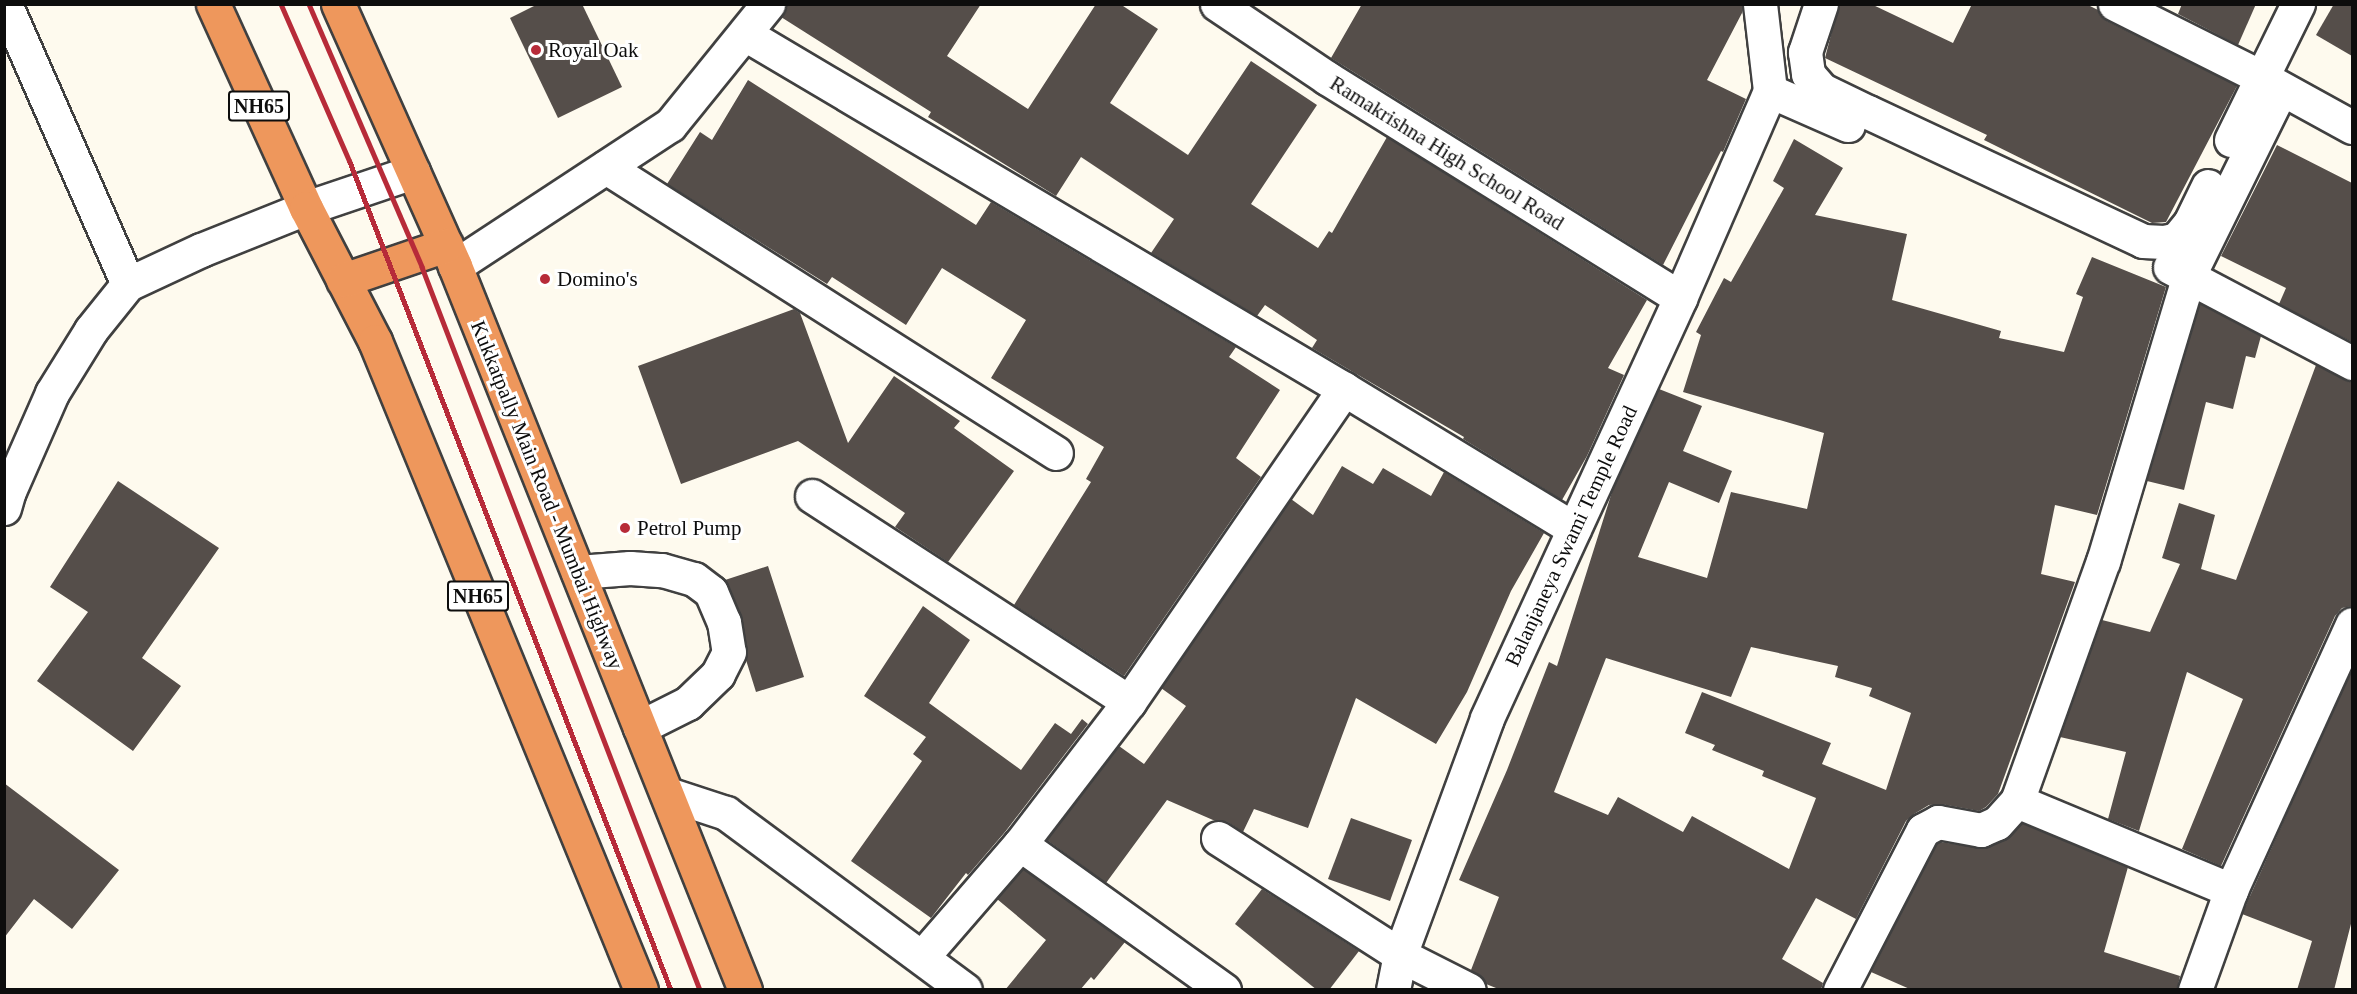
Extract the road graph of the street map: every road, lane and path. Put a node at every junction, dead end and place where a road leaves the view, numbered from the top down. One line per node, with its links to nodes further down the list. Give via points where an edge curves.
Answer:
1 (5, 4): 19 (street)
2 (213, 4): 15 (highway, NH65)
3 (338, 4): 14 (highway, Kukkatpally Main Road - Mumbai Highway)
4 (1217, 4): 20 (street, Ramakrishna High School Road, via 1327,78)
5 (1760, 4): 11 (street)
6 (1821, 4): 10 (street, via 1805,52 1808,75 1822,90 2143,241 2177,239 2190,223)
7 (2115, 4): 10 (street)
8 (2298, 4): 10 (street)
9 (756, 15): 13 (street, via 670,125); 22 (street)
10 (2271, 83): 12 (street); 17 (street)
11 (1770, 91): 17 (street); 20 (street, Balanjaneya Swami Temple Road)
12 (2352, 127)
13 (606, 167): 16 (street); 23 (street)
14 (413, 172): 15 (street); 16 (highway, Kukkatpally Main Road - Mumbai Highway)
15 (306, 208): 18 (highway, NH65); 19 (street)
16 (450, 255): 18 (highway); 27 (highway, Kukkatpally Main Road - Mumbai Highway)
17 (2189, 275): 21 (street); 32 (street, via 2103,561)
18 (343, 280): 38 (highway, NH65, via 375,341)
19 (128, 284): 25 (street, via 91,330 52,393)
20 (1680, 298): 26 (street, Balanjaneya Swami Temple Road)
21 (2352, 363)
22 (1344, 389): 26 (street); 29 (street)
23 (1056, 453)
24 (812, 496): 29 (street)
25 (4, 508)
26 (1574, 529): 36 (street, Balanjaneya Swami Temple Road, via 1487,718)
27 (578, 572): 30 (highway, Kukkatpally Main Road - Mumbai Highway); 30 (street, via 630,568 662,570 694,579 711,592 724,622 729,651 718,674 688,702)
28 (2352, 624): 35 (street)
29 (1129, 702): 34 (street)
30 (640, 727): 31 (highway, Kukkatpally Main Road - Mumbai Highway)
31 (668, 794): 37 (street, via 726,813); 39 (highway, Kukkatpally Main Road - Mumbai Highway)
32 (2016, 801): 35 (street); 44 (street, via 1997,823 1981,830 1938,822 1923,830)
33 (1218, 838): 36 (street)
34 (1020, 844): 37 (street); 41 (street)
35 (2231, 890): 45 (street)
36 (1400, 955): 42 (street, Balanjaneya Swami Temple Road); 43 (street)
37 (922, 957): 40 (street)
38 (638, 988)
39 (745, 990)
40 (965, 990)
41 (1224, 990)
42 (1393, 990)
43 (1469, 990)
44 (1840, 990)
45 (2195, 990)

